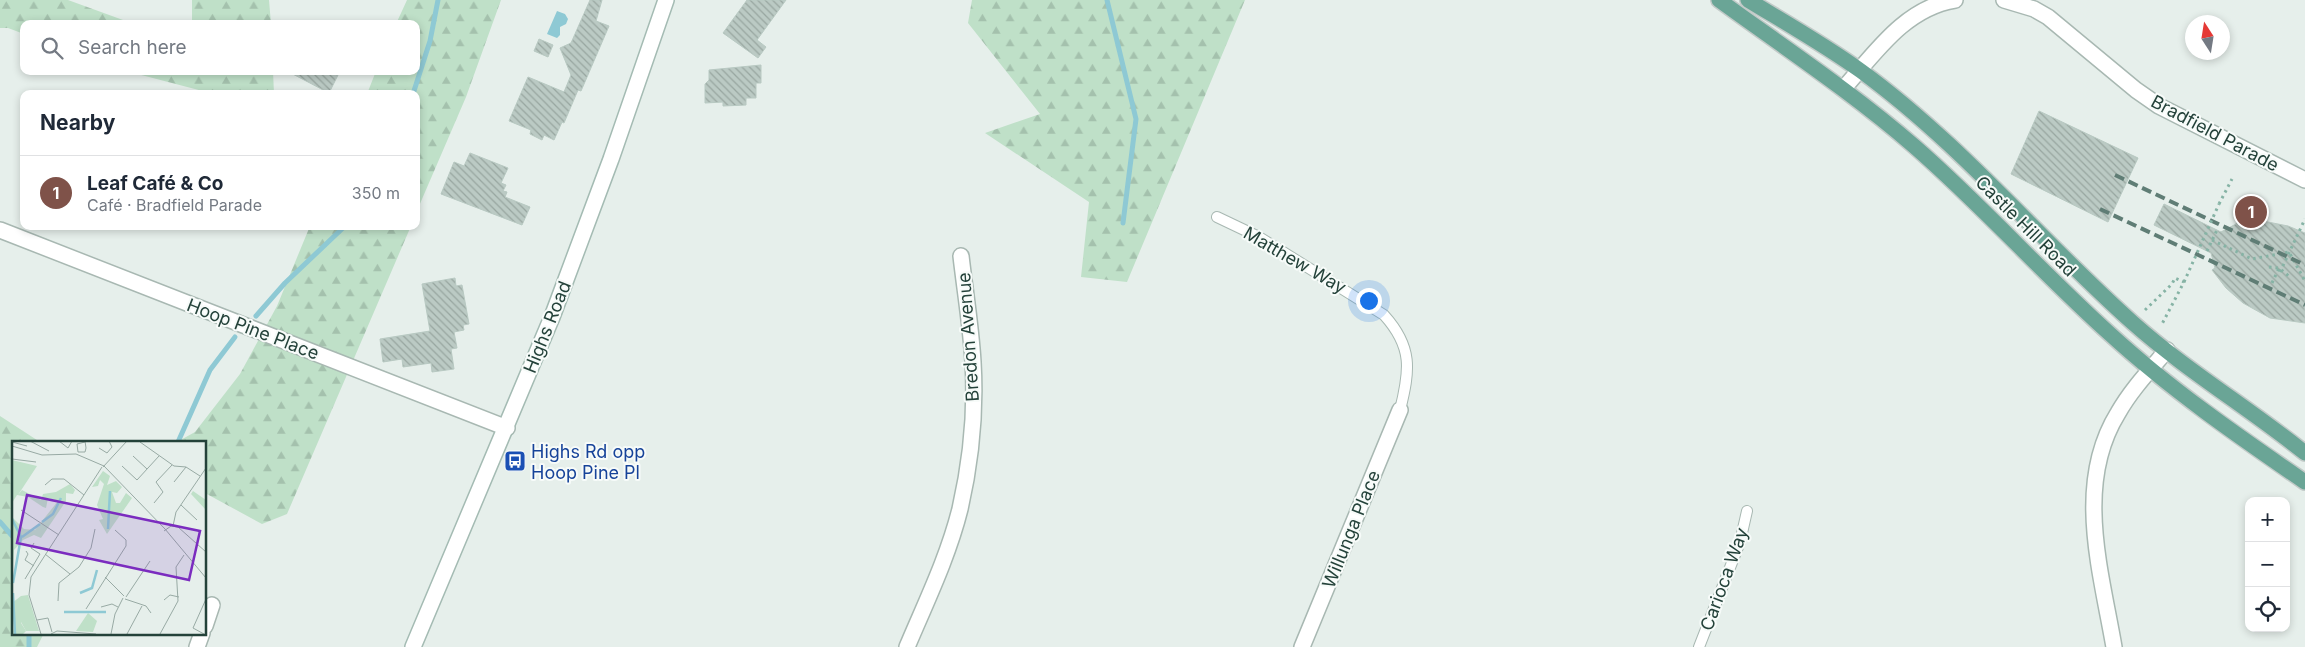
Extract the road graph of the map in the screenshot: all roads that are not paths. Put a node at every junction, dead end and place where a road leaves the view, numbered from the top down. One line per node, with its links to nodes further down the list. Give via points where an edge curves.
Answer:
1 (666, 0): 15 (street, Highs Road, via 611,159)
2 (1719, 0): 7 (main road, Castle Hill Road)
3 (1748, 0): 6 (main road, Castle Hill Road)
4 (1951, 0): 6 (street, via 1907,20)
5 (2004, 0): 8 (street, Bradfield Parade, via 2048,17 2159,106)
6 (1860, 70): 7 (street); 12 (main road, Castle Hill Road, via 1944,141 2133,323)
7 (1844, 88): 13 (main road, Castle Hill Road, via 1941,170 2110,334)
8 (2305, 180)
9 (1217, 217): 14 (lane, Matthew Way, via 1260,237 1384,315 1398,330 1405,346 1407,374)
10 (0, 230): 15 (street, Hoop Pine Place)
11 (961, 256): 24 (street, Bredon Avenue, via 974,362 970,459 946,556)
12 (2167, 350): 13 (street); 16 (main road, Castle Hill Road)
13 (2151, 369): 17 (main road, Castle Hill Road); 27 (street, via 2117,415 2105,439 2096,475 2094,521)
14 (1400, 410): 25 (street, Willunga Place)
15 (507, 428): 23 (street, Highs Road)
16 (2305, 453)
17 (2305, 482)
18 (1747, 511): 26 (lane, Carioca Way, via 1736,550)
19 (212, 605): 20 (street)
20 (206, 623)
21 (202, 634): 22 (street)
22 (197, 647)
23 (413, 647)
24 (907, 647)
25 (1302, 647)
26 (1699, 647)
27 (2114, 647)

